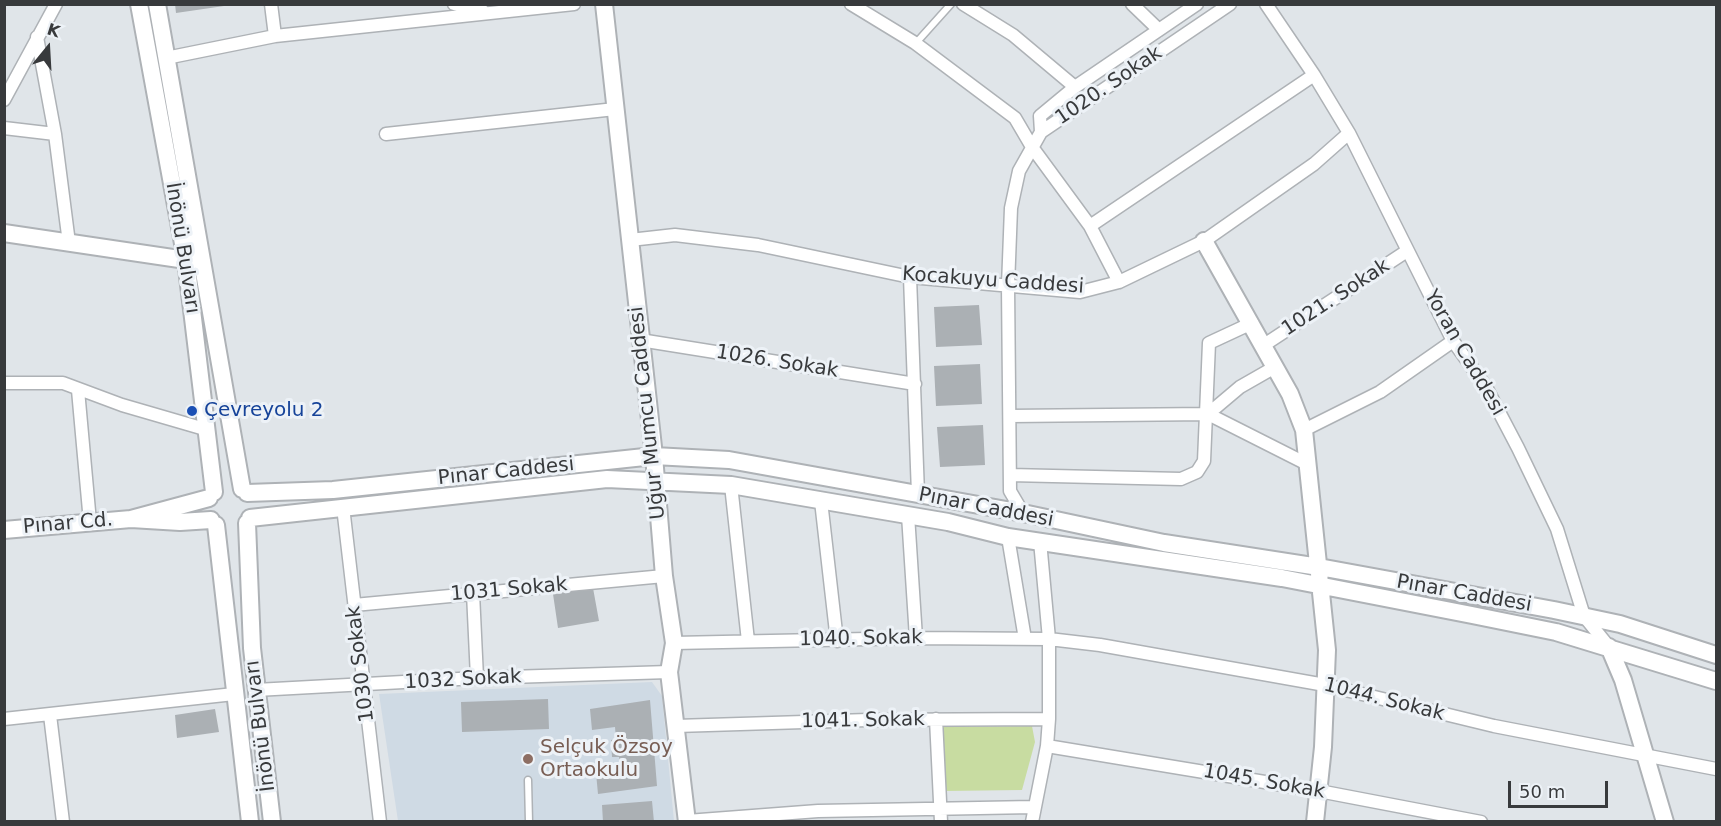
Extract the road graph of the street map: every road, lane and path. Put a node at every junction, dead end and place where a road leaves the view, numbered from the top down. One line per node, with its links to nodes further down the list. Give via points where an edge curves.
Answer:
1 (56, 4): 19 (street)
2 (139, 4): 38 (main road, İnönü Bulvarı)
3 (156, 4): 21 (main road, İnönü Bulvarı)
4 (271, 4): 18 (street)
5 (454, 4): 15 (street)
6 (574, 4): 15 (street)
7 (604, 4): 25 (main road, Uğur Mumcu Caddesi)
8 (851, 4): 16 (street)
9 (951, 4): 20 (lane)
10 (963, 4): 23 (street, via 1013,35)
11 (1132, 4): 17 (street)
12 (1197, 4): 17 (street, 1020. Sokak)
13 (1230, 4): 27 (street, 1020. Sokak)
14 (1266, 4): 22 (street, Yoran Caddesi)
15 (495, 9): 18 (street)
16 (875, 10): 20 (street)
17 (1159, 30): 23 (street, 1020. Sokak)
18 (275, 36): 21 (street)
19 (38, 37): 24 (street); 29 (street)
20 (915, 44): 31 (street, via 1015,118)
21 (166, 58): 59 (main road, İnönü Bulvarı)
22 (1314, 75): 28 (street, Yoran Caddesi); 32 (street)
23 (1075, 87): 27 (street, 1020. Sokak, via 1041,116)
24 (4, 100)
25 (615, 109): 30 (street); 34 (main road, Uğur Mumcu Caddesi)
26 (4, 128): 29 (street)
27 (1041, 132): 31 (street)
28 (1349, 133): 35 (street, Kocakuyu Caddesi, via 1314,164); 37 (street, Yoran Caddesi)
29 (54, 134): 36 (street)
30 (386, 134)
31 (1032, 147): 32 (street); 41 (street, via 1019,171 1011,208)
32 (1090, 226): 40 (street)
33 (4, 232): 36 (main road)
34 (630, 240): 39 (street, Kocakuyu Caddesi, via 675,236 758,245); 43 (main road, Uğur Mumcu Caddesi)
35 (1203, 241): 40 (street, Kocakuyu Caddesi); 42 (main road)
36 (69, 243): 38 (main road)
37 (1407, 251): 44 (street, Yoran Caddesi); 45 (street, 1021. Sokak)
38 (186, 260): 52 (main road, İnönü Bulvarı)
39 (910, 277): 41 (street, Kocakuyu Caddesi); 48 (street)
40 (1119, 282): 41 (street, Kocakuyu Caddesi, via 1080,292)
41 (1008, 286): 51 (street)
42 (1252, 323): 45 (main road); 50 (street, via 1209,343)
43 (640, 340): 48 (street, 1026. Sokak); 54 (main road, Uğur Mumcu Caddesi)
44 (1453, 341): 53 (street, via 1380,392); 78 (street, Yoran Caddesi, via 1486,387 1557,529)
45 (1264, 345): 46 (main road)
46 (1275, 367): 50 (street, via 1240,387); 53 (main road)
47 (4, 382): 49 (street, via 63,383)
48 (915, 384): 60 (street)
49 (78, 390): 52 (street); 68 (street)
50 (1208, 414): 51 (street); 55 (street); 56 (street, via 1204,461 1197,472 1181,479)
51 (1010, 416): 56 (street)
52 (208, 430): 61 (main road, İnönü Bulvarı)
53 (1304, 430): 55 (main road)
54 (654, 456): 57 (main road, Uğur Mumcu Caddesi); 59 (main road, Pınar Caddesi, via 333,490); 60 (main road, Pınar Caddesi, via 729,460)
55 (1309, 465): 73 (main road)
56 (1010, 475): 64 (street, via 1010,491)
57 (655, 479): 58 (main road, Pınar Caddesi); 63 (main road, Pınar Caddesi, via 608,479); 74 (main road, Uğur Mumcu Caddesi)
58 (731, 485): 62 (main road, Pınar Caddesi); 82 (street)
59 (244, 491): 61 (main road, via 227,485); 67 (main road, via 252,504)
60 (918, 494): 64 (main road, Pınar Caddesi)
61 (212, 495): 66 (main road); 69 (main road, via 208,513)
62 (821, 501): 65 (main road, Pınar Caddesi); 83 (street)
63 (343, 507): 67 (main road, Pınar Caddesi); 77 (street, 1030 Sokak)
64 (1023, 513): 71 (main road); 72 (main road); 73 (main road, Pınar Caddesi, via 1164,543)
65 (908, 515): 71 (main road, Pınar Caddesi); 79 (street)
66 (131, 519): 68 (main road, Pınar Cd.); 69 (main road)
67 (248, 520): 69 (main road, via 235,530); 92 (main road, İnönü Bulvarı)
68 (90, 522): 70 (main road, Pınar Cd.)
69 (213, 523): 93 (main road, İnönü Bulvarı)
70 (4, 530)
71 (1008, 537): 72 (main road, Pınar Caddesi); 80 (street)
72 (1040, 541): 75 (main road, Pınar Caddesi, via 1282,578); 81 (street)
73 (1319, 567): 75 (main road); 78 (main road, Pınar Caddesi)
74 (664, 576): 76 (street, 1031 Sokak); 84 (main road, Uğur Mumcu Caddesi)
75 (1322, 588): 85 (main road, Pınar Caddesi, via 1556,632); 90 (main road, via 1327,650)
76 (472, 593): 77 (street, 1031 Sokak); 88 (street)
77 (354, 604): 91 (street, 1030 Sokak)
78 (1584, 616): 85 (street, Yoran Caddesi); 86 (main road, Pınar Caddesi)
79 (916, 638): 80 (street, 1040. Sokak); 83 (street, 1040. Sokak)
80 (1024, 639): 81 (street, 1040. Sokak)
81 (1049, 639): 90 (street, 1044. Sokak); 95 (street)
82 (748, 640): 83 (street, 1040. Sokak); 84 (street, 1040. Sokak)
83 (837, 641)
84 (674, 643): 87 (main road, Uğur Mumcu Caddesi)
85 (1609, 647): 89 (main road, Pınar Caddesi); 100 (main road)
86 (1716, 655)
87 (669, 672): 88 (street, 1032 Sokak); 98 (main road, Uğur Mumcu Caddesi)
88 (477, 678): 91 (street, 1032 Sokak)
89 (1716, 681)
90 (1325, 685): 100 (street, 1044. Sokak, via 1494,726); 103 (main road)
91 (363, 686): 92 (street, 1032 Sokak); 110 (street, 1030 Sokak)
92 (256, 690): 109 (main road, İnönü Bulvarı)
93 (234, 694): 94 (street); 108 (main road, İnönü Bulvarı)
94 (50, 714): 96 (street); 107 (street)
95 (1049, 719): 97 (street, 1041. Sokak); 99 (street)
96 (4, 720)
97 (936, 720): 98 (street, 1041. Sokak); 105 (street)
98 (676, 726): 106 (main road, Uğur Mumcu Caddesi)
99 (1047, 746): 103 (street, 1045. Sokak); 104 (street)
100 (1647, 756): 101 (street, 1044. Sokak); 115 (main road)
101 (1716, 769)
102 (528, 780): 111 (lane)
103 (1319, 791): 113 (main road); 114 (street, 1045. Sokak)
104 (1033, 807): 105 (street); 112 (street)
105 (941, 815): 106 (street, via 818,811)
106 (687, 821)
107 (63, 822)
108 (250, 822)
109 (272, 822)
110 (380, 822)
111 (529, 822)
112 (1032, 822)
113 (1315, 822)
114 (1481, 822)
115 (1665, 822)

